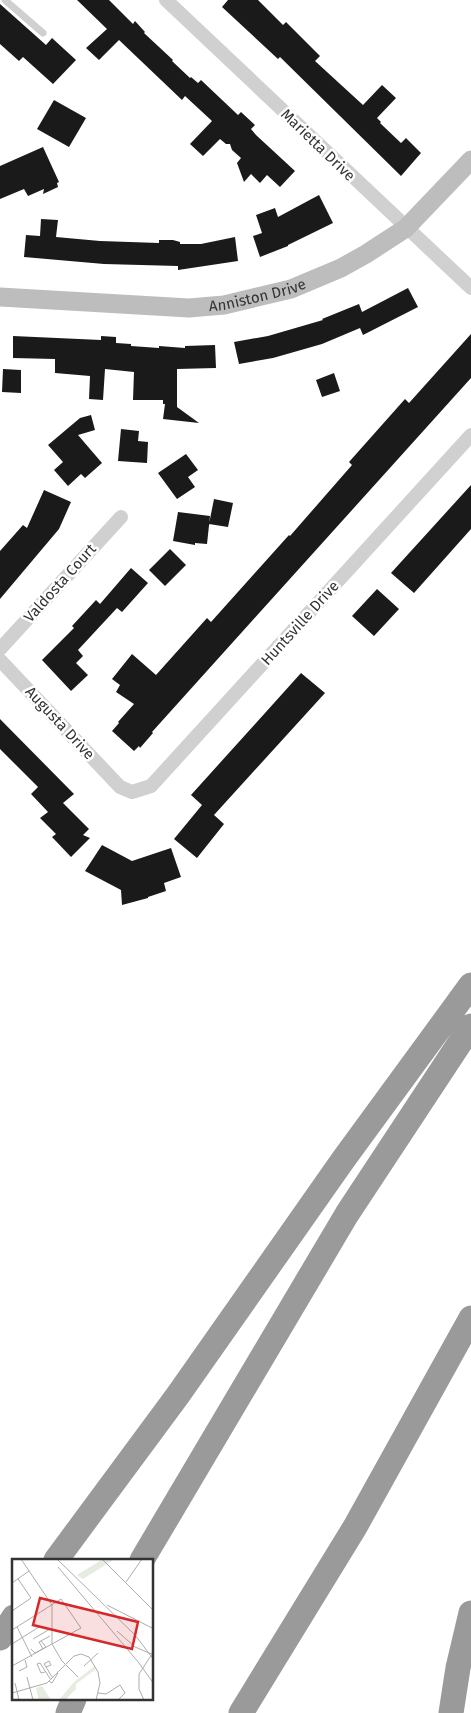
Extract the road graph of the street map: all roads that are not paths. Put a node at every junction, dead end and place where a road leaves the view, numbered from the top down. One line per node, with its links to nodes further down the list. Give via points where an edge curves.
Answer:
1 (5, 0): 3 (lane)
2 (166, 0): 5 (street, Marietta Drive)
3 (43, 34)
4 (471, 160): 5 (street, Anniston Drive)
5 (406, 228): 6 (street, Marietta Drive); 7 (street, Anniston Drive, via 366,254 316,280 224,305 165,308)
6 (471, 288)
7 (1, 295)
8 (471, 435): 12 (street, Huntsville Drive, via 151,786 132,792)
9 (121, 517): 10 (street, Valdosta Court)
10 (0, 649)
11 (0, 660): 12 (street, Augusta Drive)
12 (120, 787)
13 (471, 985): 16 (highway)
14 (471, 1026): 17 (highway, via 347,1214)
15 (471, 1318): 23 (highway, via 355,1527)
16 (57, 1559)
17 (143, 1559)
18 (471, 1613): 24 (highway)
19 (12, 1620): 20 (highway)
20 (0, 1638)
21 (74, 1700): 22 (highway)
22 (68, 1713)
23 (241, 1713)
24 (451, 1713)

